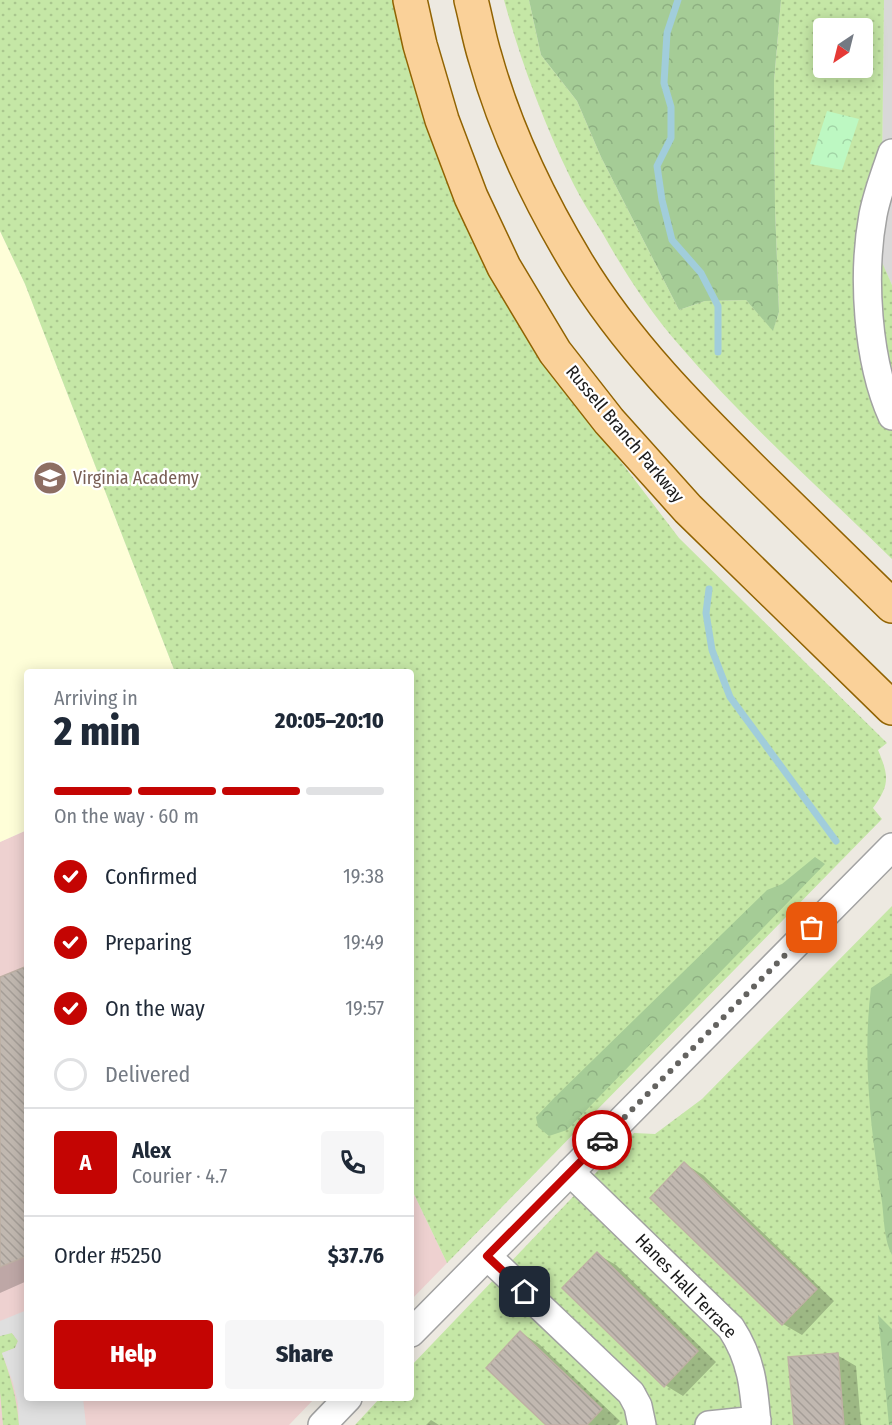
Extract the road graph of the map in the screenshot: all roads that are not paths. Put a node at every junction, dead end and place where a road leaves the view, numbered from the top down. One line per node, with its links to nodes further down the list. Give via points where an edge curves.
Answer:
1 (410, 0): 6 (main road, Russell Branch Parkway, via 442,120 471,197 504,267 555,351 609,421 688,509)
2 (471, 0): 5 (main road, via 485,57 516,144 544,204 597,292 652,366 690,407)
3 (892, 153): 4 (street, via 873,216 867,284 877,369)
4 (892, 416)
5 (892, 606)
6 (892, 708)
7 (892, 847): 8 (street)
8 (570, 1172): 9 (street); 12 (street, Hanes Hall Terrace, via 731,1328 751,1369)
9 (487, 1256): 10 (street); 14 (street, via 631,1393)
10 (414, 1330)
11 (345, 1401): 13 (street)
12 (757, 1423): 15 (street)
13 (322, 1425)
14 (642, 1425)
15 (709, 1425)

